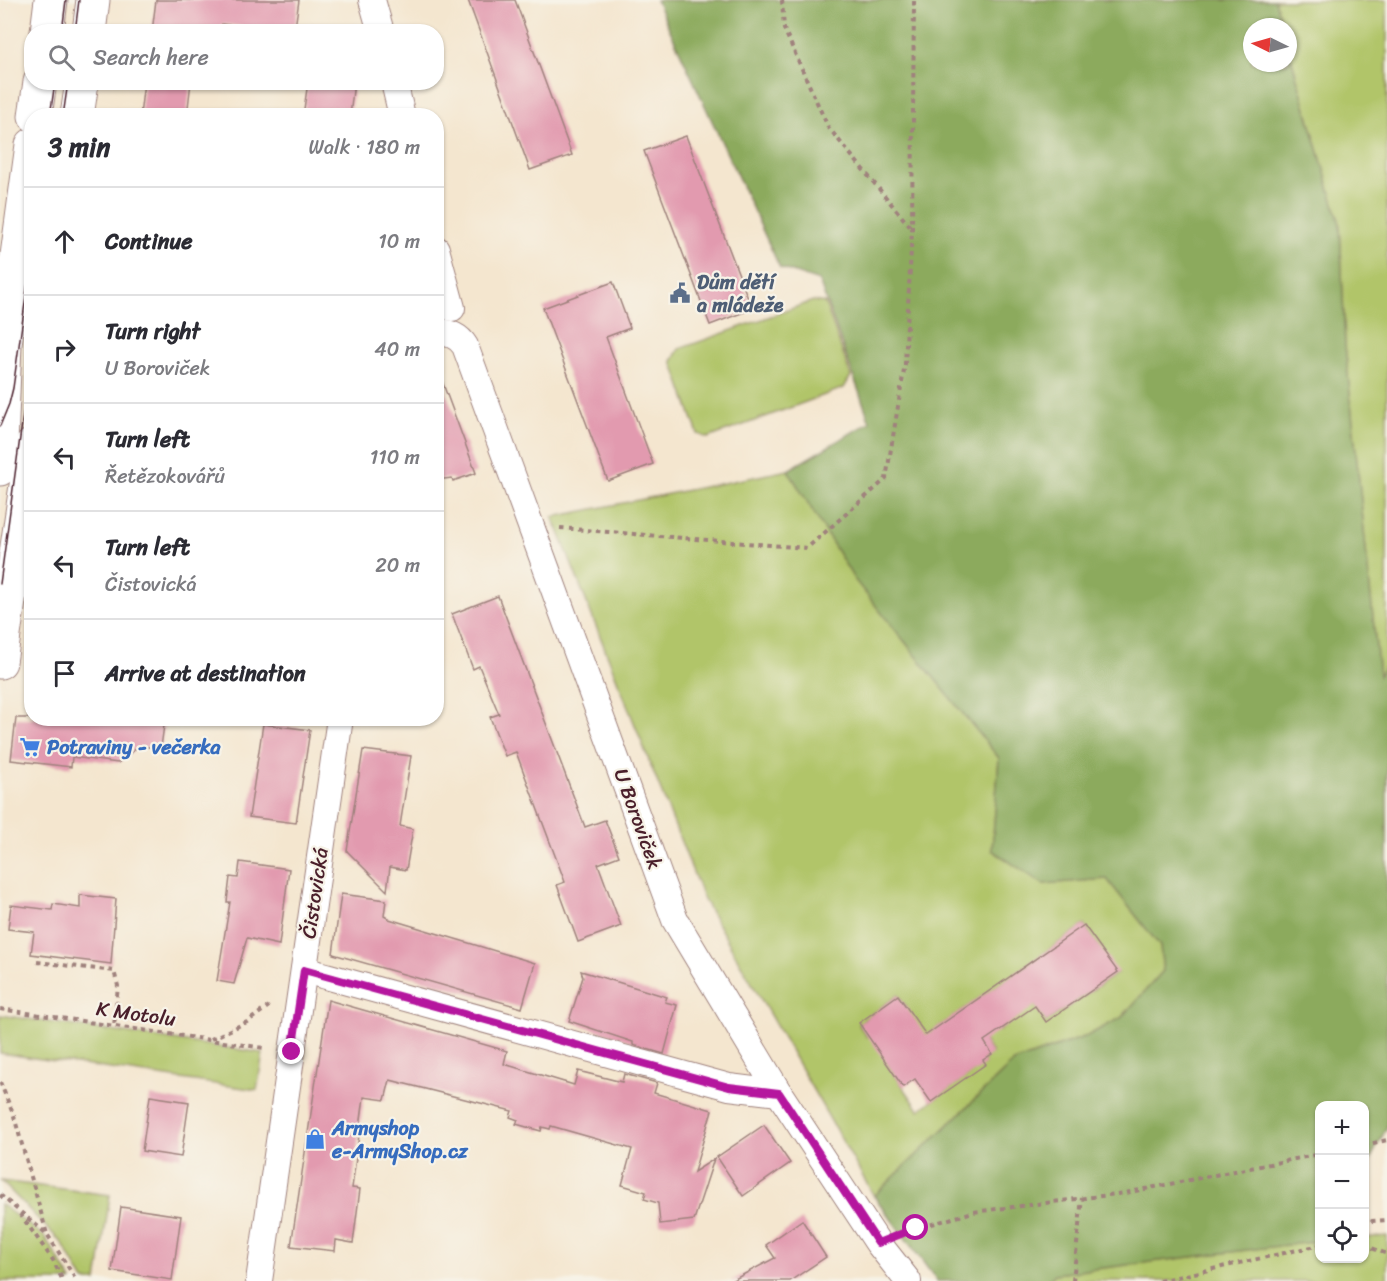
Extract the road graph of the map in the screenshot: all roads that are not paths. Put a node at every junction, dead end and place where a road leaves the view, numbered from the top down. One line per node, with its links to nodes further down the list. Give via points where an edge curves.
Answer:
1 (51, 0): 4 (main road)
2 (93, 0): 5 (main road)
3 (372, 0): 6 (street)
4 (48, 24)
5 (89, 24)
6 (379, 24)
7 (39, 90): 10 (main road)
8 (80, 90): 11 (main road)
9 (396, 90): 12 (street)
10 (36, 108)
11 (78, 108)
12 (400, 108)
13 (24, 204): 17 (main road, via 5,344)
14 (444, 278): 15 (street)
15 (452, 308)
16 (444, 333): 21 (street, U Boroviček, via 453,335 465,346 675,920)
17 (13, 446): 18 (main road)
18 (0, 662)
19 (339, 726): 20 (street, Čistovická)
20 (304, 970): 21 (street, via 729,1087); 22 (street, Čistovická)
21 (779, 1093): 23 (street, U Boroviček, via 878,1243)
22 (259, 1281)
23 (908, 1281)

